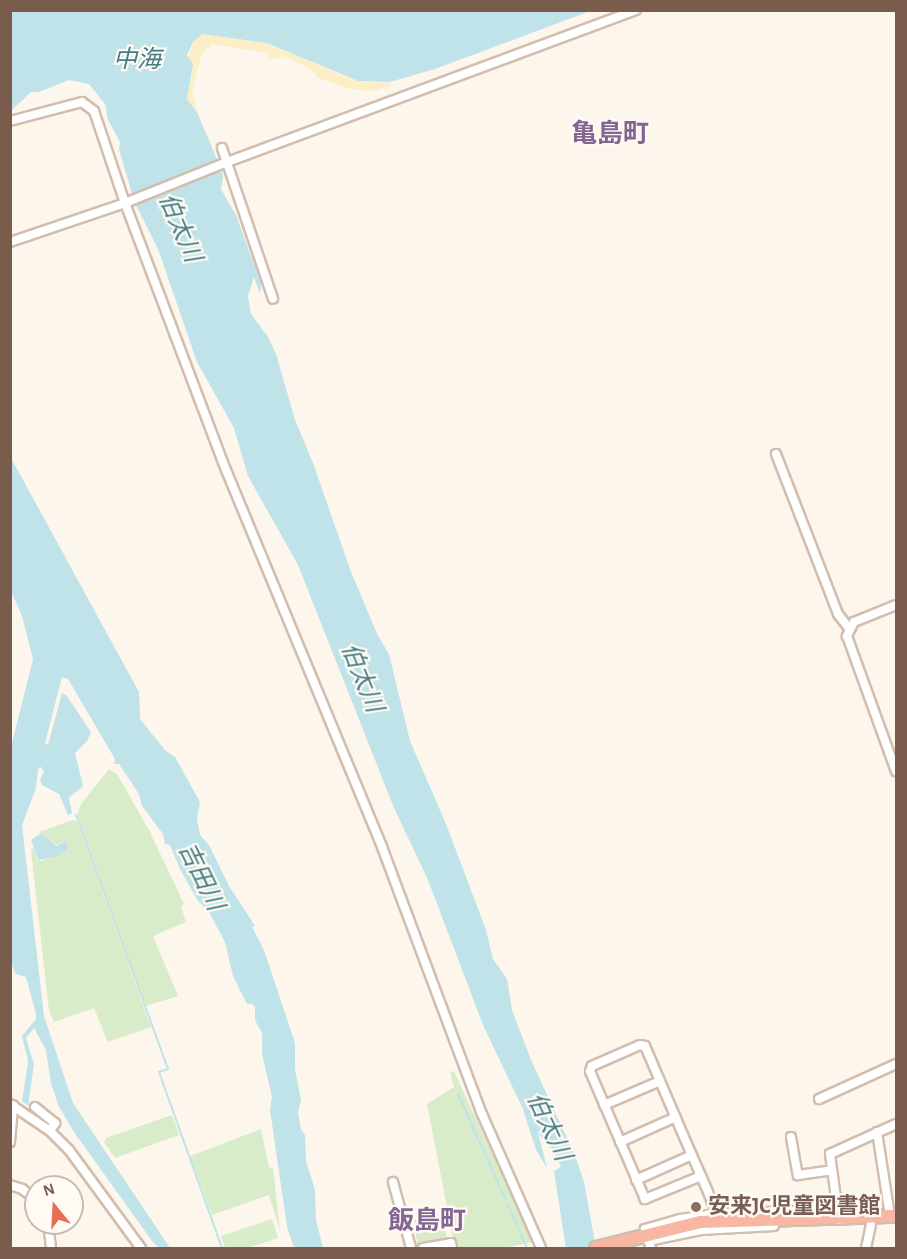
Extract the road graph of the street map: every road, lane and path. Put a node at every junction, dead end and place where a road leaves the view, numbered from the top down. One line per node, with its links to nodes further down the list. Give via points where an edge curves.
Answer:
1 (636, 10): 4 (street)
2 (10, 121): 5 (street, via 87,103 94,111)
3 (222, 148): 4 (street)
4 (227, 162): 5 (street); 7 (street)
5 (125, 203): 6 (street); 39 (street, via 226,470 382,847 482,1114)
6 (10, 242)
7 (273, 299)
8 (776, 454): 10 (street, via 838,614)
9 (897, 606): 10 (street, via 854,622)
10 (849, 628): 11 (street, via 849,642)
11 (897, 771)
12 (897, 1064): 14 (street)
13 (660, 1081): 15 (street); 15 (street, via 645,1046 630,1049 592,1066 590,1071); 18 (street)
14 (819, 1099)
15 (604, 1105): 24 (street)
16 (14, 1106): 20 (street); 23 (street)
17 (34, 1107): 20 (street, via 55,1123)
18 (676, 1118): 24 (street); 25 (street)
19 (897, 1124): 21 (street)
20 (50, 1131): 35 (street, via 84,1168)
21 (877, 1132): 26 (street, via 830,1154); 32 (street)
22 (791, 1137): 26 (street, via 798,1175)
23 (10, 1142)
24 (620, 1142): 28 (street)
25 (692, 1155): 27 (street); 28 (street)
26 (832, 1170): 30 (street)
27 (701, 1176): 28 (street, via 648,1199); 31 (street)
28 (636, 1180)
29 (393, 1182): 36 (street)
30 (838, 1214): 31 (street); 32 (highway); 34 (highway, via 718,1221); 34 (street, via 836,1224 717,1227)
31 (716, 1215): 34 (street, via 645,1228)
32 (893, 1216)
33 (872, 1225): 41 (street)
34 (646, 1240): 40 (highway)
35 (141, 1248)
36 (411, 1248)
37 (423, 1248): 38 (street, via 452,1243)
38 (452, 1248)
39 (541, 1248)
40 (596, 1248)
41 (866, 1248)

